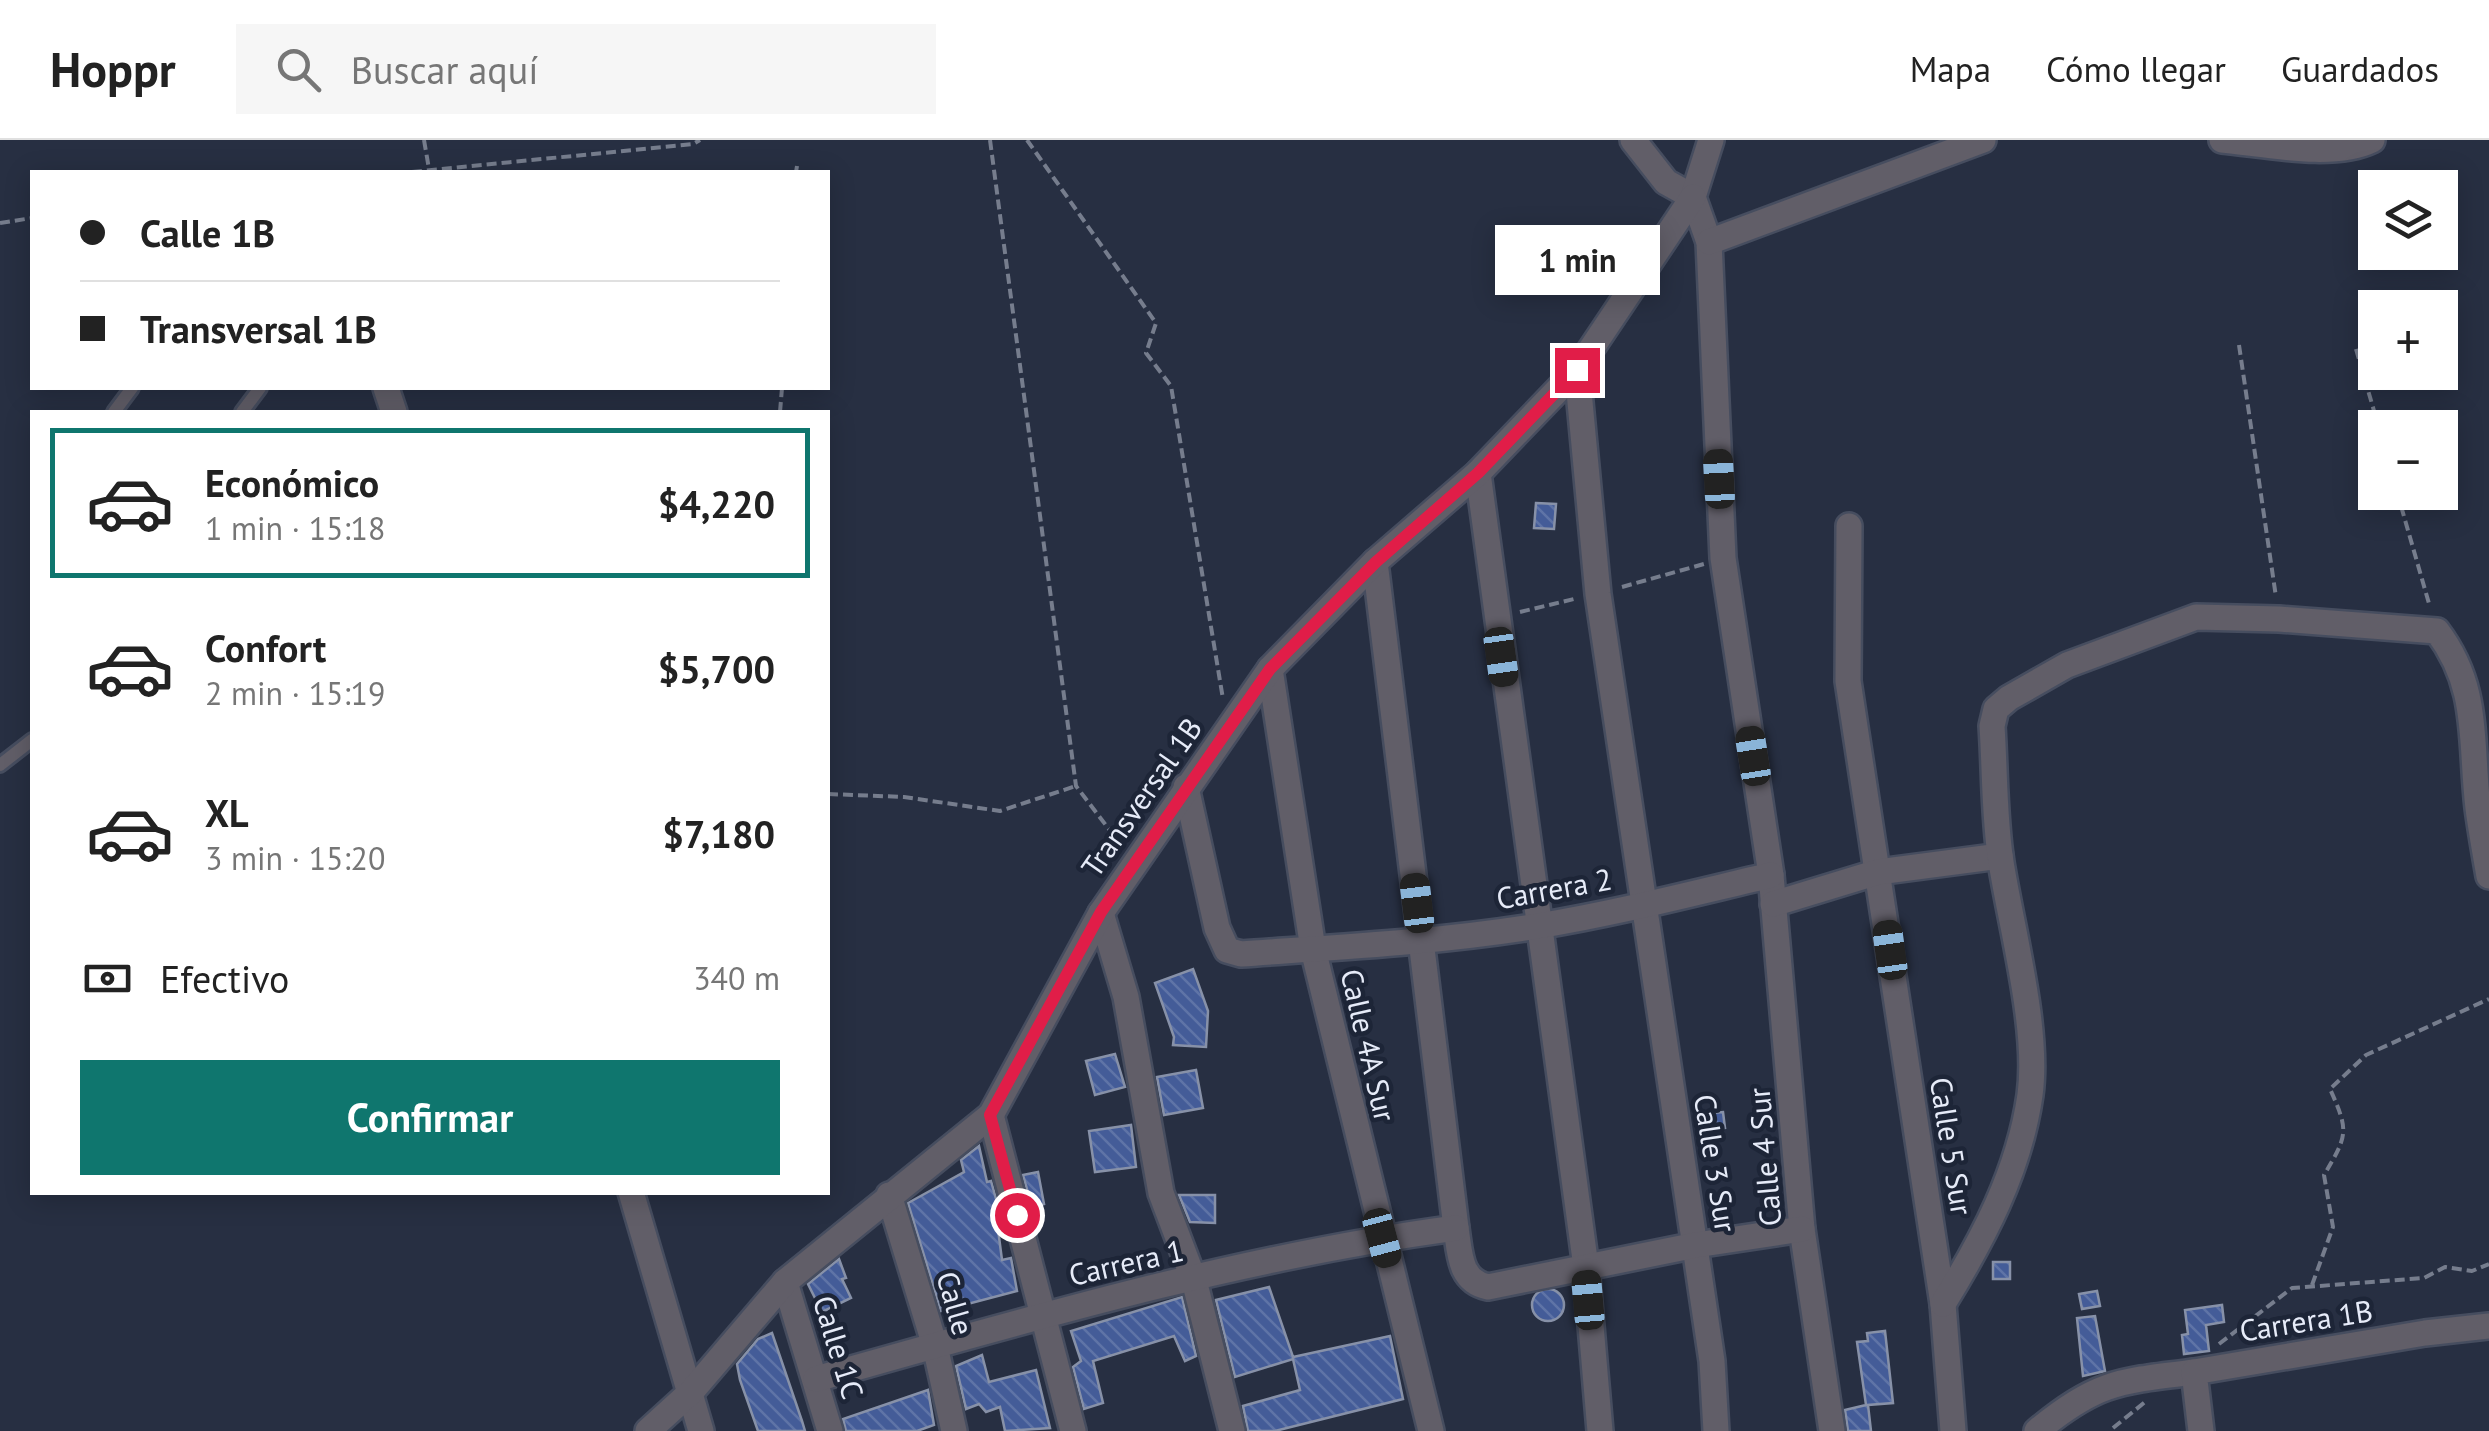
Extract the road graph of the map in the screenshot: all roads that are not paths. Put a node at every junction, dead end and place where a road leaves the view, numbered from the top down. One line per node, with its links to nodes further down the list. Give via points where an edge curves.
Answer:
1 (1633, 140): 6 (street, via 1666,182)
2 (1711, 140): 6 (street, Transversal 1B)
3 (1982, 140): 7 (street)
4 (2222, 140): 5 (street, via 2323,149)
5 (2372, 140)
6 (1693, 197): 7 (street, Calle 4 Sur); 8 (street, Transversal 1B)
7 (1709, 242): 18 (street, Calle 4 Sur, via 1723,558)
8 (1577, 370): 9 (street, Transversal 1B); 21 (street, Calle 3 Sur, via 1598,594)
9 (1478, 473): 11 (street, Transversal 1B); 23 (street)
10 (1850, 526): 17 (street, Calle 5 Sur, via 1848,681)
11 (1376, 562): 12 (street, Transversal 1B); 24 (street)
12 (1270, 669): 15 (street, Transversal 1B); 25 (street, Calle 4A Sur)
13 (30, 742): 14 (lane)
14 (0, 765)
15 (1186, 787): 22 (street, Transversal 1B); 25 (street, Carrera 2, via 1226,950)
16 (2000, 856): 17 (street); 19 (street, via 1996,708 2067,666 2196,617 2279,619 2437,631 2455,655 2469,697); 36 (street, via 2032,1049 2030,1097 2012,1172)
17 (1878, 872): 20 (street); 36 (street, Calle 5 Sur)
18 (1771, 875): 20 (street, Calle 4 Sur); 21 (street, Carrera 2)
19 (2489, 876)
20 (1773, 904): 30 (street, Calle 4 Sur)
21 (1644, 906): 23 (street, Carrera 2); 32 (street, Calle 3 Sur)
22 (1101, 912): 26 (street, Transversal 1B); 34 (street, via 1126,998 1161,1193)
23 (1538, 926): 24 (street, Carrera 2); 33 (street)
24 (1422, 941): 25 (street, Carrera 2); 29 (street)
25 (1313, 948): 31 (street, Calle 4A Sur)
26 (990, 1115): 28 (street, Transversal 1B); 37 (street)
27 (631, 1195): 42 (street)
28 (890, 1195): 35 (street, Transversal 1B); 39 (street, Calle)
29 (1456, 1228): 31 (street, Carrera 1); 33 (street, via 1464,1270 1478,1285)
30 (1802, 1229): 32 (street); 52 (street, Calle 4 Sur)
31 (1382, 1238): 34 (street, Carrera 1); 49 (street, Calle 4A Sur)
32 (1696, 1245): 33 (street); 51 (street, Calle 3 Sur)
33 (1586, 1268): 50 (street)
34 (1194, 1280): 37 (street, Carrera 1); 48 (street)
35 (784, 1282): 41 (street, Calle 1C); 42 (street, Transversal 1B)
36 (1943, 1304): 53 (street, Calle 5 Sur)
37 (1044, 1315): 39 (street, Carrera 1); 47 (street)
38 (2489, 1326): 40 (street, Carrera 1B)
39 (935, 1346): 41 (street, Carrera 1); 46 (street, Calle)
40 (2194, 1372): 54 (street, Carrera 1B, via 2101,1387); 55 (street)
41 (816, 1379): 45 (street, Calle 1C)
42 (692, 1391): 43 (street, Transversal 1B); 44 (street)
43 (648, 1431)
44 (701, 1431)
45 (830, 1431)
46 (954, 1431)
47 (1073, 1431)
48 (1232, 1431)
49 (1431, 1431)
50 (1600, 1431)
51 (1716, 1431)
52 (1832, 1431)
53 (1952, 1431)
54 (2037, 1431)
55 (2201, 1431)

